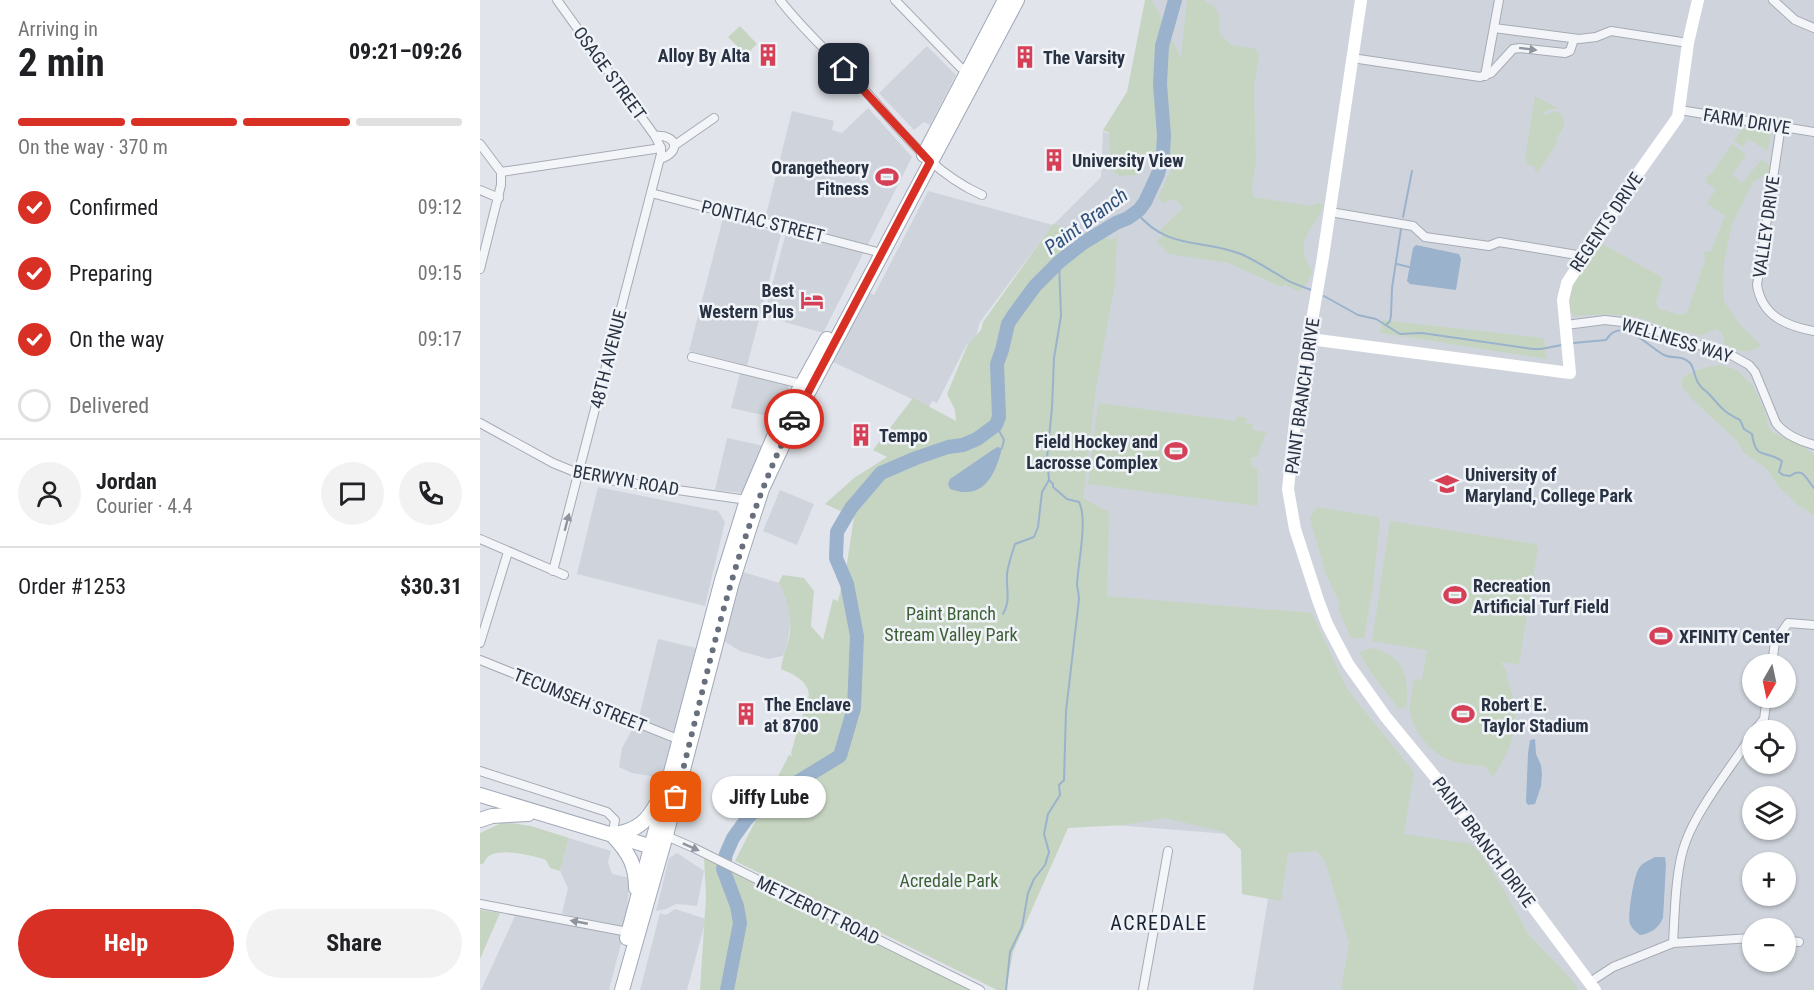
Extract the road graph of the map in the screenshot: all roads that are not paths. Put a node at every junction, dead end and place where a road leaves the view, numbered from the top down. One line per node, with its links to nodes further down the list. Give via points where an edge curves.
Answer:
1 (557, 0): 21 (street, OSAGE STREET)
2 (780, 0): 26 (street)
3 (896, 0): 15 (street)
4 (1005, 0): 15 (main road)
5 (1017, 0): 26 (main road)
6 (1361, 0): 14 (street, PAINT BRANCH DRIVE)
7 (1499, 0): 10 (street)
8 (1698, 0): 13 (street, REGENTS DRIVE)
9 (1773, 0): 11 (street, via 1795,20)
10 (1494, 28): 12 (street); 16 (street)
11 (1814, 28)
12 (1574, 39): 13 (street, via 1611,31); 16 (street, one-way to 12, via 1513,49 1565,53 1570,51)
13 (1688, 43): 17 (street, REGENTS DRIVE)
14 (1352, 58): 16 (street); 32 (street, PAINT BRANCH DRIVE)
15 (968, 72): 26 (main road)
16 (1485, 76)
17 (1680, 110): 19 (street, FARM DRIVE); 34 (street, REGENTS DRIVE)
18 (714, 118): 23 (street)
19 (1781, 125): 20 (street, FARM DRIVE); 37 (street, VALLEY DRIVE, via 1757,285 1763,304 1775,317 1792,327)
20 (1814, 132)
21 (655, 136): 23 (street, via 667,136); 24 (street, OSAGE STREET)
22 (480, 144): 27 (street)
23 (675, 145): 25 (street, via 669,156)
24 (661, 148): 25 (street, 48TH AVENUE); 27 (street)
25 (660, 159): 29 (street, 48TH AVENUE)
26 (927, 159): 30 (street, via 945,175); 33 (main road); 60 (main road, via 762,489)
27 (501, 172): 31 (street)
28 (480, 189): 31 (street)
29 (651, 193): 33 (street, PONTIAC STREET); 43 (street, 48TH AVENUE)
30 (982, 195)
31 (499, 198): 35 (street)
32 (1330, 212): 34 (street, via 1413,225 1425,237 1487,246 1499,242); 38 (street, PAINT BRANCH DRIVE)
33 (874, 251): 40 (main road)
34 (1583, 256): 36 (street, REGENTS DRIVE, via 1563,294)
35 (480, 269)
36 (1566, 325): 38 (street, REGENTS DRIVE, via 1570,373); 42 (street, WELLNESS WAY, via 1605,320 1631,323 1733,356 1755,372 1781,429)
37 (1814, 331)
38 (1310, 339): 69 (street, PAINT BRANCH DRIVE, via 1296,413 1288,489 1296,530 1327,624 1348,664 1384,716 1446,789)
39 (692, 357): 40 (street)
40 (801, 384): 44 (main road)
41 (480, 423): 43 (street, BERWYN ROAD)
42 (1814, 445)
43 (580, 474): 44 (street, BERWYN ROAD); 47 (street, 48TH AVENUE, one-way to 43)
44 (747, 500): 53 (main road)
45 (480, 538): 46 (street)
46 (508, 552): 47 (street); 50 (street)
47 (553, 571): 48 (street)
48 (564, 575)
49 (1814, 625): 51 (street, via 1788,623 1775,642)
50 (480, 643)
51 (1773, 654)
52 (480, 660): 53 (street, TECUMSEH STREET)
53 (680, 740): 56 (main road)
54 (1742, 750): 68 (street, via 1694,822 1685,843)
55 (480, 771): 61 (street, via 607,812 615,820)
56 (670, 776): 60 (main road); 61 (main road, via 646,821 626,833)
57 (480, 795): 58 (main road)
58 (541, 813): 59 (main road); 61 (main road)
59 (480, 820)
60 (661, 834): 62 (main road); 72 (street, METZEROTT ROAD, one-way to 72)
61 (612, 835): 62 (main road); 64 (main road, via 633,864)
62 (657, 848): 64 (main road); 71 (main road)
63 (1168, 851): 73 (street)
64 (637, 900): 66 (main road)
65 (480, 904): 66 (street, one-way to 65)
66 (628, 932): 70 (main road)
67 (1742, 939): 68 (street)
68 (1673, 943): 69 (street, via 1613,967)
69 (1593, 986)
70 (613, 990)
71 (622, 990)
72 (980, 990)
73 (1143, 990)

